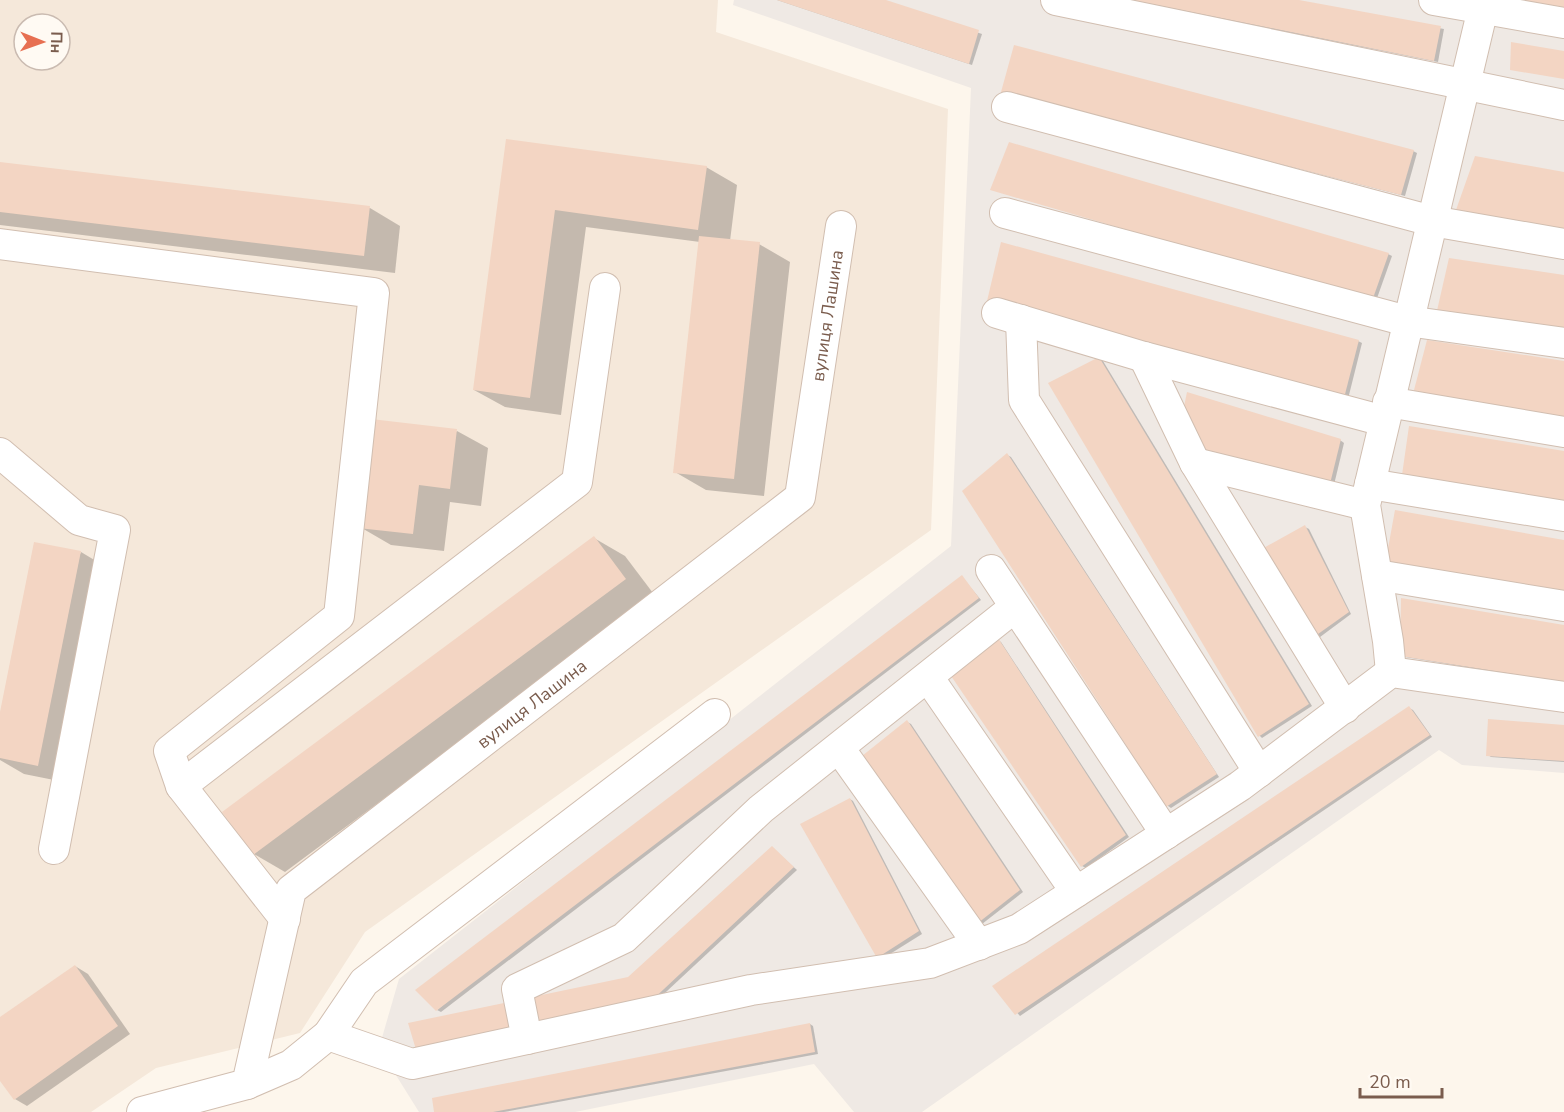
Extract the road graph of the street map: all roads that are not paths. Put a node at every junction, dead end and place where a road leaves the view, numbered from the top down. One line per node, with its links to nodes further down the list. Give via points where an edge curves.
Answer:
1 (1056, 0): 5 (street)
2 (1434, 0): 3 (street)
3 (1484, 4): 4 (street); 5 (street)
4 (1564, 23)
5 (1465, 85): 6 (street); 9 (street)
6 (1564, 105)
7 (1007, 107): 9 (street)
8 (1005, 213): 14 (street)
9 (1432, 221): 12 (street); 14 (street)
10 (841, 226): 38 (street, вулиця Лашина, via 800,497 291,890)
11 (0, 244): 34 (street, via 374,293 339,616 169,751)
12 (1564, 244)
13 (605, 288): 34 (street, via 577,482)
14 (1407, 321): 15 (street); 17 (street)
15 (1564, 343)
16 (1144, 357): 17 (street); 20 (street); 33 (street, via 1009,317 1024,400)
17 (1386, 411): 18 (street); 21 (street)
18 (1564, 432)
19 (0, 453): 36 (street, via 79,520 115,530)
20 (1194, 463): 21 (street); 30 (street)
21 (1367, 495): 22 (street); 24 (street)
22 (1564, 516)
23 (992, 570): 26 (street)
24 (1377, 575): 25 (street); 27 (street)
25 (1564, 606)
26 (1015, 607): 28 (street); 35 (street)
27 (1391, 672): 29 (street); 30 (street)
28 (928, 676): 32 (street); 37 (street)
29 (1564, 697)
30 (1345, 708): 33 (street)
31 (715, 714): 40 (street, via 364,981)
32 (839, 748): 39 (street); 41 (street, via 761,809 624,938 517,989)
33 (1259, 772): 35 (street)
34 (181, 786): 38 (street)
35 (1166, 834): 37 (street)
36 (54, 849)
37 (1076, 892): 39 (street, via 1019,929)
38 (285, 918): 42 (street, вулиця Лашина)
39 (978, 945): 41 (street, via 930,963 751,990)
40 (328, 1035): 41 (street, via 412,1064); 42 (street, via 291,1065)
41 (527, 1039)
42 (247, 1084): 43 (street)
43 (142, 1112)

